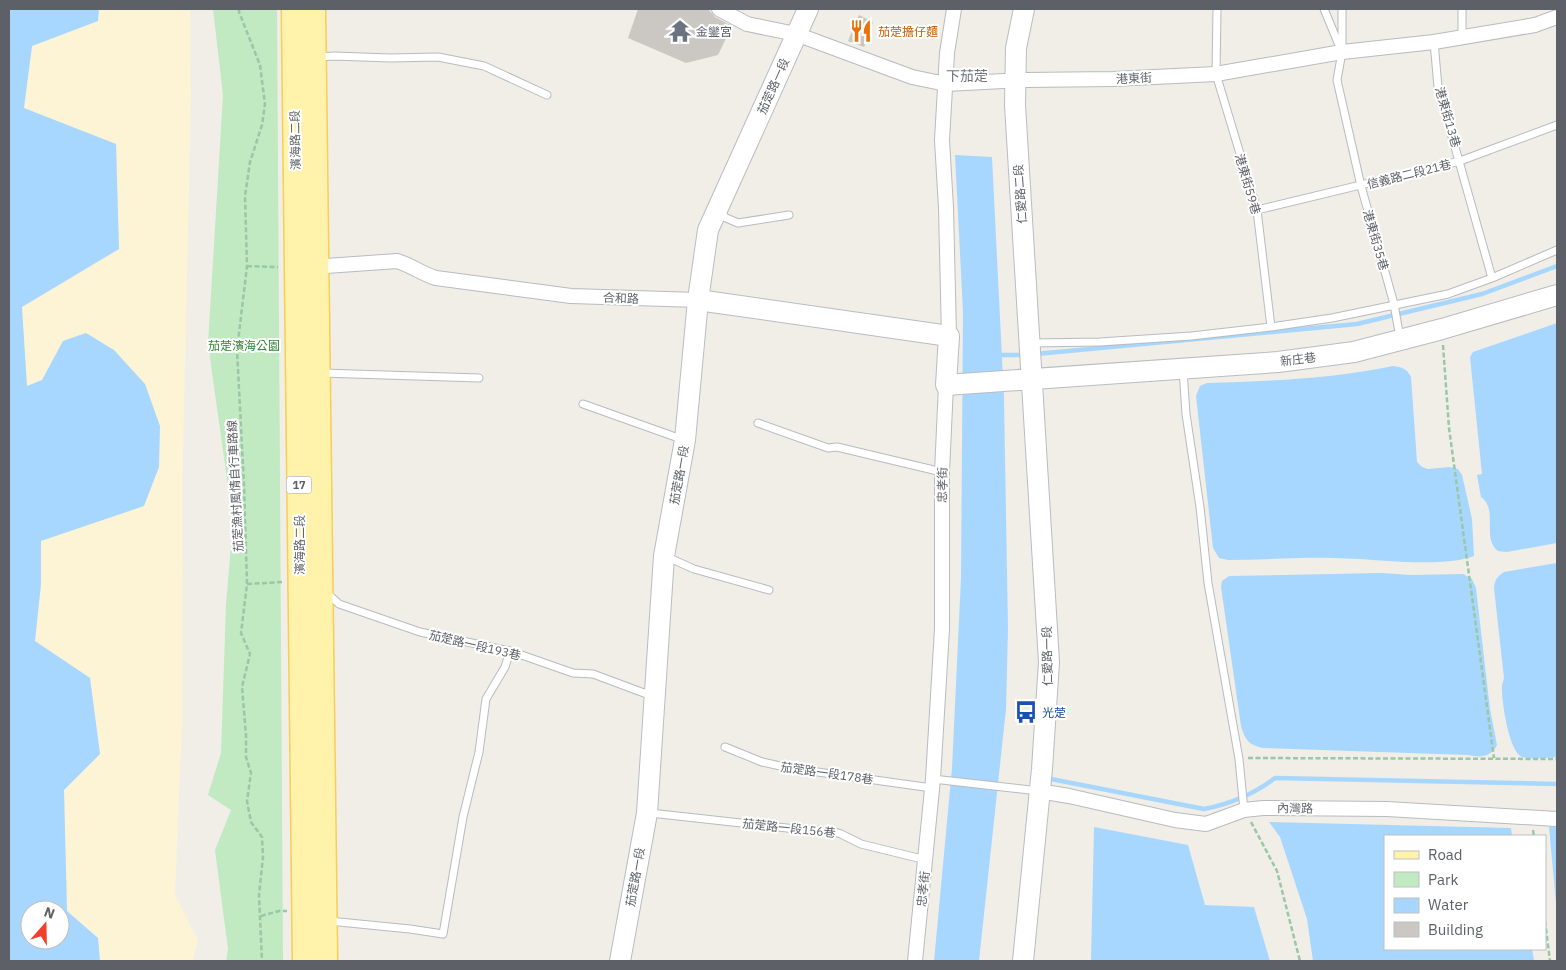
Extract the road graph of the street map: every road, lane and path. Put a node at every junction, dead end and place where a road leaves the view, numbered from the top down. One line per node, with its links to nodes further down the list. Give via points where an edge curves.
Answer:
1 (240, 9): 29 (path, 茄萣漁村風情自行車路線, via 260,65 265,104 245,196)
2 (293, 9): 30 (main road, 濱海路二段 / 17)
3 (314, 9): 17 (main road, 濱海路二段 / 17)
4 (719, 9): 13 (street, 港東街, via 747,24)
5 (808, 9): 13 (street, 茄萣路一段)
6 (954, 9): 20 (street, 忠孝街, via 946,53)
7 (1024, 9): 19 (street, 仁愛路二段, via 1016,48)
8 (1217, 9): 18 (lane, 港東街59巷)
9 (1324, 9): 16 (lane)
10 (1342, 9): 16 (lane, 港東街35巷)
11 (1462, 9): 14 (lane)
12 (1557, 17): 14 (street, 港東街)
13 (796, 34): 20 (street, 港東街, via 912,77); 25 (street, 茄萣路一段)
14 (1462, 37): 15 (street, 港東街)
15 (1434, 42): 16 (street, 港東街); 23 (lane, 港東街13巷, via 1438,87)
16 (1342, 52): 18 (street, 港東街); 24 (lane, 港東街35巷, via 1337,80)
17 (315, 58): 21 (lane, via 438,57 484,66); 30 (main road, 濱海路二段 / 17)
18 (1216, 74): 19 (street, 港東街); 26 (lane, 港東街59巷)
19 (1016, 82): 20 (street, 港東街); 39 (street, 仁愛路二段, via 1015,114)
20 (946, 84): 37 (street, 忠孝街, via 942,140)
21 (547, 95)
22 (1557, 125): 23 (lane, 信義路二段21巷)
23 (1460, 161): 24 (lane, 信義路二段21巷); 31 (lane, 港東街13巷)
24 (1361, 186): 26 (lane, 信義路二段21巷); 34 (lane, 港東街35巷)
25 (720, 204): 27 (lane, via 724,217 738,223); 33 (street, 茄萣路一段, via 708,230)
26 (1257, 210): 35 (lane, 港東街59巷)
27 (789, 216)
28 (1557, 250): 31 (lane)
29 (247, 266): 30 (path); 49 (path, 茄萣漁村風情自行車路線, via 237,350)
30 (307, 267): 33 (street, 合和路, via 397,261 436,278 572,296); 41 (main road, 濱海路二段 / 17); 50 (main road, 濱海路二段 / 17)
31 (1492, 278): 34 (lane, via 1448,294)
32 (1557, 295): 36 (street, 新庄巷)
33 (698, 300): 37 (street, 合和路); 46 (street, 茄萣路一段)
34 (1394, 304): 35 (lane); 38 (lane, 港東街35巷)
35 (1271, 327): 39 (lane, via 1100,342)
36 (1442, 329): 38 (street, 新庄巷); 55 (path, via 1449,428)
37 (949, 336): 43 (street, 忠孝街)
38 (1401, 340): 40 (street, 新庄巷, via 1354,352 1285,361)
39 (1030, 360): 40 (street, 新庄巷); 43 (street, 新庄巷, via 1002,382); 59 (street, 仁愛路一段, via 1049,662)
40 (1183, 367): 56 (lane, via 1208,583)
41 (319, 373): 42 (lane); 50 (main road, 濱海路二段 / 17)
42 (479, 378)
43 (953, 385): 47 (street, 忠孝街)
44 (583, 404): 46 (lane)
45 (758, 423): 47 (lane, via 828,448 837,447)
46 (685, 440): 48 (street, 茄萣路一段)
47 (942, 472): 58 (street, 忠孝街, via 942,629)
48 (664, 556): 51 (lane, via 694,569); 53 (street, 茄萣路一段)
49 (247, 584): 50 (path); 64 (path, 茄萣漁村風情自行車路線, via 241,633 250,654 242,687 246,758 251,773 247,800 251,822 262,837)
50 (308, 585): 52 (lane, 茄萣路一段193巷, via 339,604 420,632); 65 (main road, 濱海路二段 / 17)
51 (769, 590)
52 (510, 651): 53 (lane, 茄萣路一段193巷, via 574,673 593,674); 65 (lane, via 505,667 486,700 479,752 463,817 443,934)
53 (655, 697): 61 (street, 茄萣路一段)
54 (725, 747): 58 (lane, 茄萣路一段178巷, via 762,762 789,768)
55 (1494, 758): 56 (path); 57 (path)
56 (1239, 759): 60 (lane)
57 (1557, 759)
58 (937, 783): 59 (lane, 茄萣路一段178巷); 63 (street, 忠孝街)
59 (1039, 791): 60 (street, 內灣路, via 1206,824); 72 (street, 仁愛路一段)
60 (1244, 810): 62 (street, 內灣路, via 1387,809); 73 (path, via 1277,871)
61 (647, 813): 63 (lane, 茄萣路一段156巷, via 832,831 861,844); 70 (street, 茄萣路一段)
62 (1557, 819)
63 (926, 860): 71 (street, 忠孝街)
64 (260, 916): 65 (path, via 279,911); 67 (path, 茄萣漁村風情自行車路線)
65 (313, 919): 68 (main road, 濱海路二段 / 17); 69 (main road, 濱海路二段 / 17)
66 (1546, 930): 74 (path)
67 (262, 961)
68 (304, 961)
69 (326, 961)
70 (620, 961)
71 (915, 961)
72 (1022, 961)
73 (1300, 961)
74 (1550, 961)

